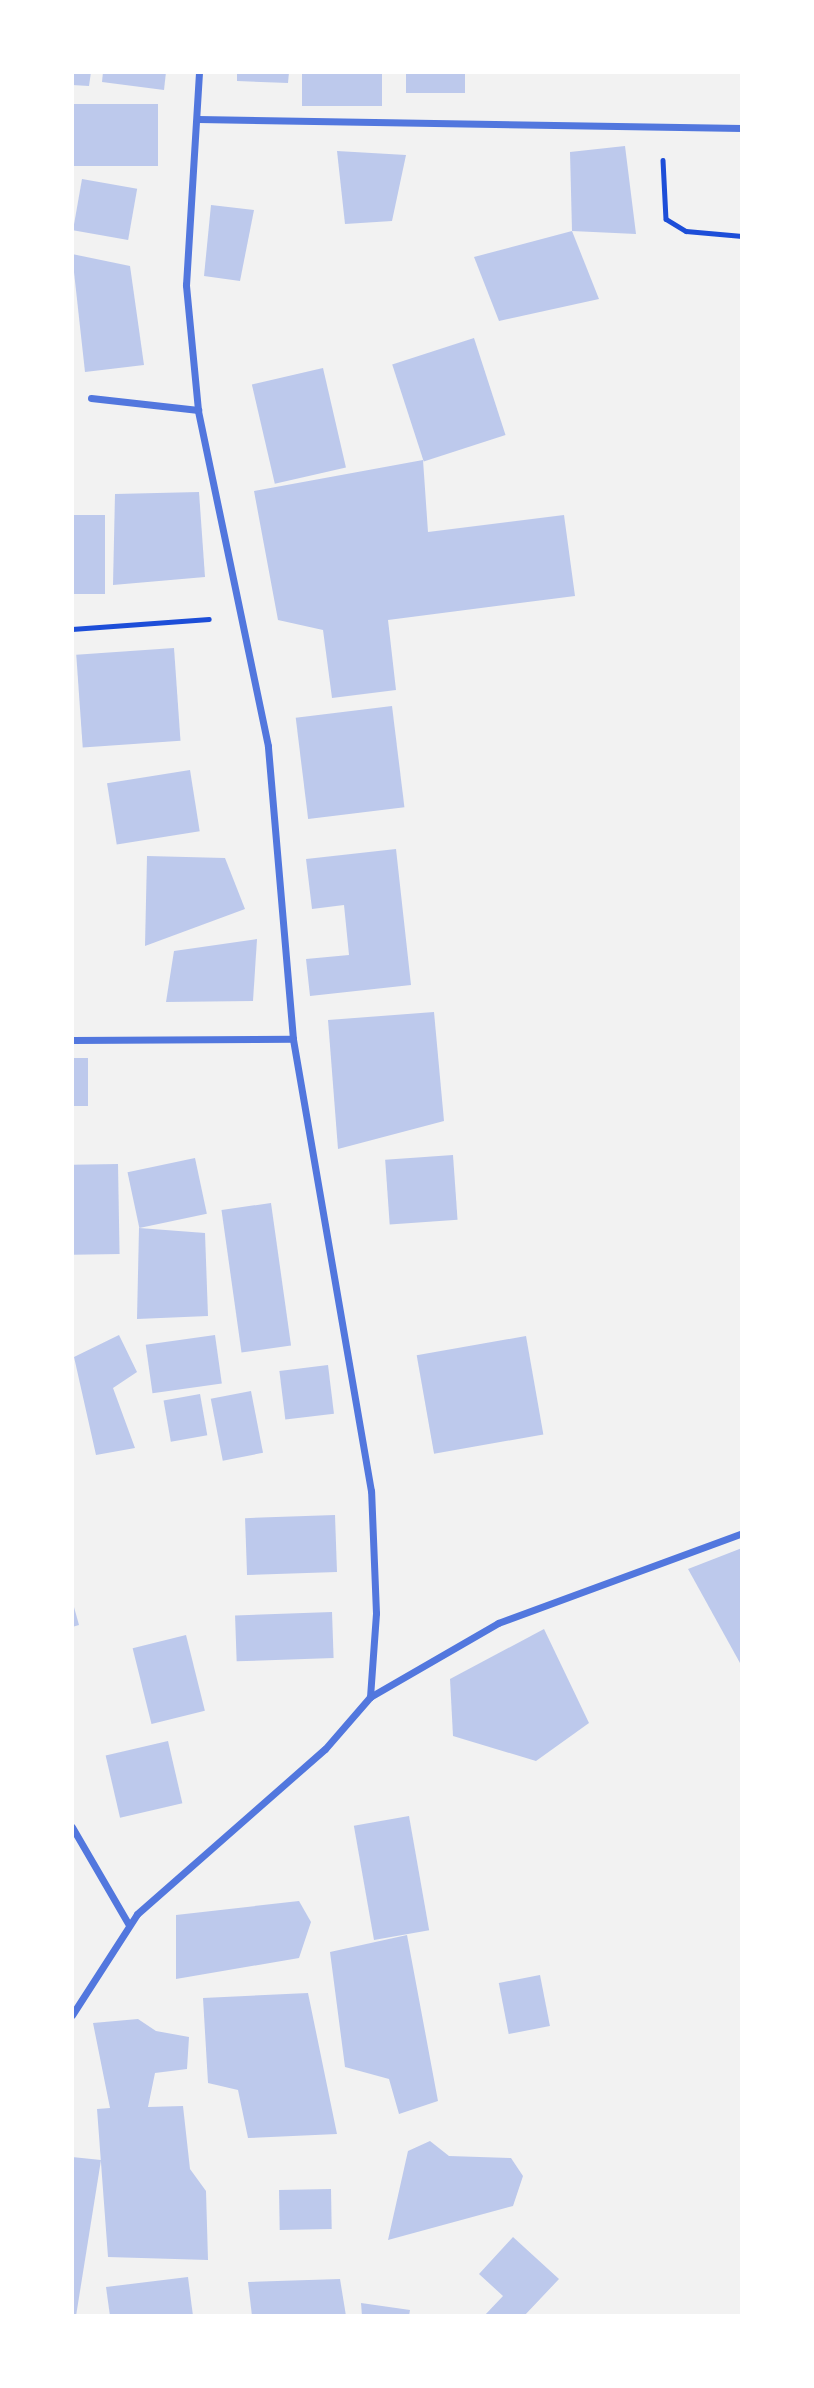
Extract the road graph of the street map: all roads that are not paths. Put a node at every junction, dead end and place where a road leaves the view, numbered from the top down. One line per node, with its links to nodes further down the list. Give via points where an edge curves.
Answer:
1 (199, 72): 2 (street)
2 (198, 120): 3 (street); 5 (street, via 186,285)
3 (742, 128)
4 (90, 398): 5 (street)
5 (198, 411): 6 (street, via 268,746)
6 (293, 1039): 7 (street); 9 (street, via 371,1490 376,1612)
7 (72, 1040)
8 (742, 1533): 9 (street, via 498,1623)
9 (370, 1698): 11 (street, via 325,1749)
10 (72, 1827): 11 (street)
11 (129, 1926): 12 (street)
12 (72, 2015)

